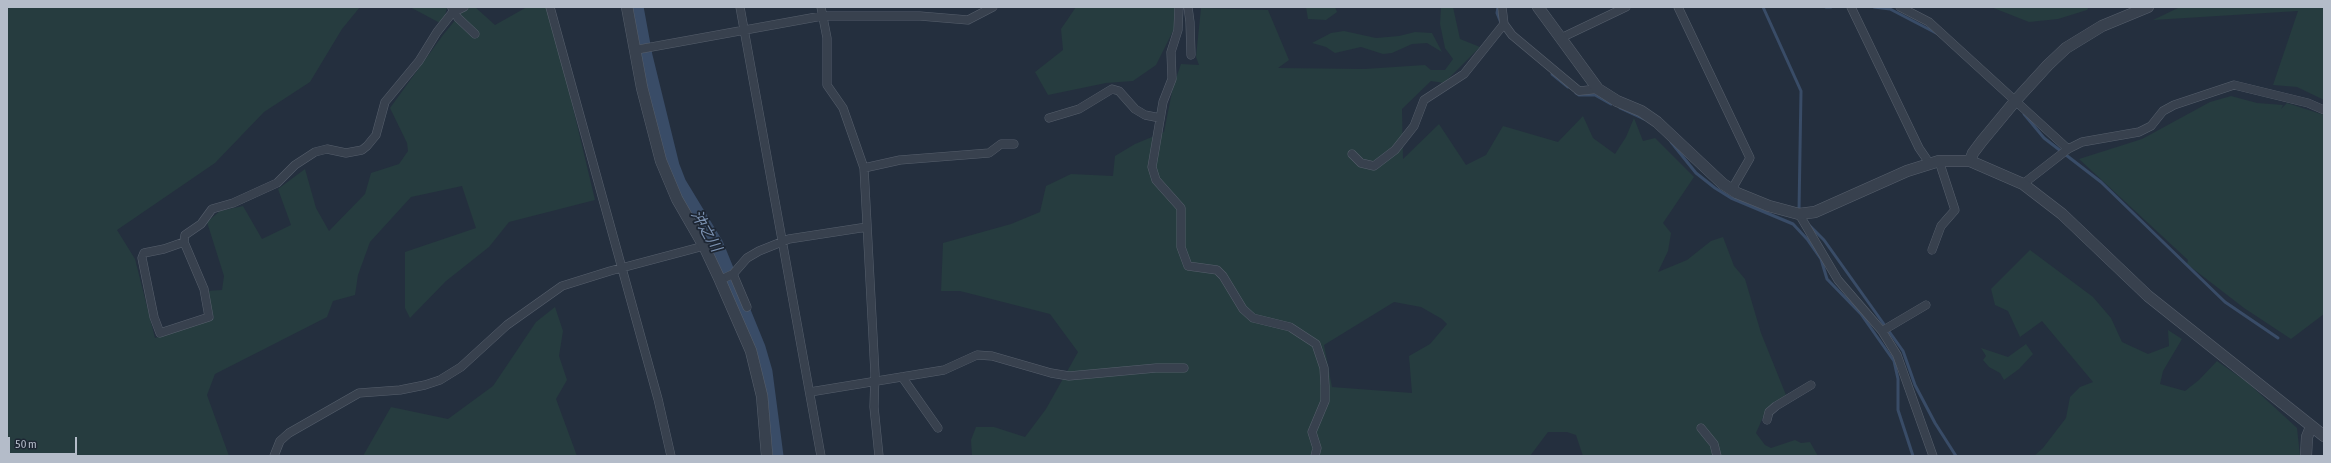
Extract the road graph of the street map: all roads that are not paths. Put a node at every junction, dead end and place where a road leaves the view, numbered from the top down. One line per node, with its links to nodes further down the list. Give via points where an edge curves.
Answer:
1 (464, 7): 16 (street)
2 (550, 7): 43 (street)
3 (627, 7): 22 (street)
4 (740, 7): 19 (street)
5 (821, 7): 17 (street)
6 (993, 7): 17 (street, via 968,20 920,16)
7 (1179, 7): 28 (street, via 1178,30 1171,52 1172,79)
8 (1188, 7): 23 (street)
9 (1502, 7): 18 (street)
10 (1538, 7): 21 (street)
11 (1626, 7): 21 (street)
12 (1678, 7): 36 (street, via 1750,158)
13 (1851, 7): 33 (street, via 1919,148)
14 (1900, 7): 25 (street, via 1929,22)
15 (2148, 7): 25 (street, via 2082,37 2048,65)
16 (453, 9): 20 (street); 39 (street, via 411,71 385,102 376,135 368,146 346,153 327,149 314,152 295,165 277,183 233,203 212,209 201,224 185,235)
17 (822, 16): 19 (street); 34 (street, via 827,38 827,85 843,108)
18 (1504, 24): 24 (street, via 1512,35 1579,91); 31 (street, via 1464,74 1424,100 1414,126 1395,150 1374,166 1361,163)
19 (744, 30): 22 (street); 40 (street)
20 (475, 34)
21 (1561, 38): 24 (street)
22 (635, 50): 41 (street, via 661,161 677,199)
23 (1191, 55)
24 (1598, 89): 36 (street, via 1657,122 1700,164)
25 (2016, 100): 30 (street); 32 (street, via 1977,147)
26 (2324, 110): 30 (street, via 2308,103 2234,85 2174,104 2163,111 2151,126 2139,132 2088,140)
27 (1049, 118): 28 (street, via 1079,109 1112,89 1119,91 1135,109 1145,115)
28 (1160, 118): 64 (street, via 1152,167 1156,180 1181,208 1182,247 1188,266 1217,270 1243,309 1253,318 1290,327 1316,344 1324,368 1325,400 1312,432 1317,448)
29 (1014, 144): 34 (street, via 1001,144 989,153 900,160)
30 (2068, 149): 35 (street)
31 (1352, 154)
32 (1970, 161): 33 (street); 35 (street)
33 (1934, 163): 37 (street, via 1907,171 1815,212); 42 (street, via 1955,210 1941,226)
34 (864, 168): 38 (street)
35 (2023, 184): 55 (street, via 2062,214 2190,332 2254,379)
36 (1732, 189): 37 (street, via 1769,206)
37 (1799, 214): 48 (street, via 1838,280)
38 (868, 226): 40 (street); 51 (street)
39 (184, 242): 39 (street, via 144,253 142,258 154,317 160,333 209,317 204,289)
40 (782, 242): 44 (street, via 747,258); 53 (street)
41 (704, 246): 43 (street); 45 (street)
42 (1932, 250)
43 (621, 268): 59 (street, via 562,286 507,325 469,362 440,380 400,390 360,393 339,403 288,433 280,441); 60 (street, via 658,399)
44 (733, 274): 45 (street); 47 (street)
45 (720, 280): 61 (street, via 751,351 758,375)
46 (1926, 305): 48 (street)
47 (747, 307)
48 (1882, 331): 66 (street, via 1901,366)
49 (1184, 368): 50 (street, via 1069,376 992,356 978,355 944,370)
50 (902, 377): 51 (street); 56 (street)
51 (875, 380): 53 (street); 63 (street, via 874,407)
52 (1811, 386): 54 (street, via 1776,406 1769,412)
53 (810, 392): 62 (street)
54 (1767, 420)
55 (2311, 427): 58 (street); 67 (street)
56 (938, 428)
57 (1701, 428): 65 (street, via 1714,444)
58 (2324, 436)
59 (274, 456)
60 (671, 456)
61 (767, 456)
62 (821, 456)
63 (879, 456)
64 (1315, 456)
65 (1716, 456)
66 (1934, 456)
67 (2306, 456)

